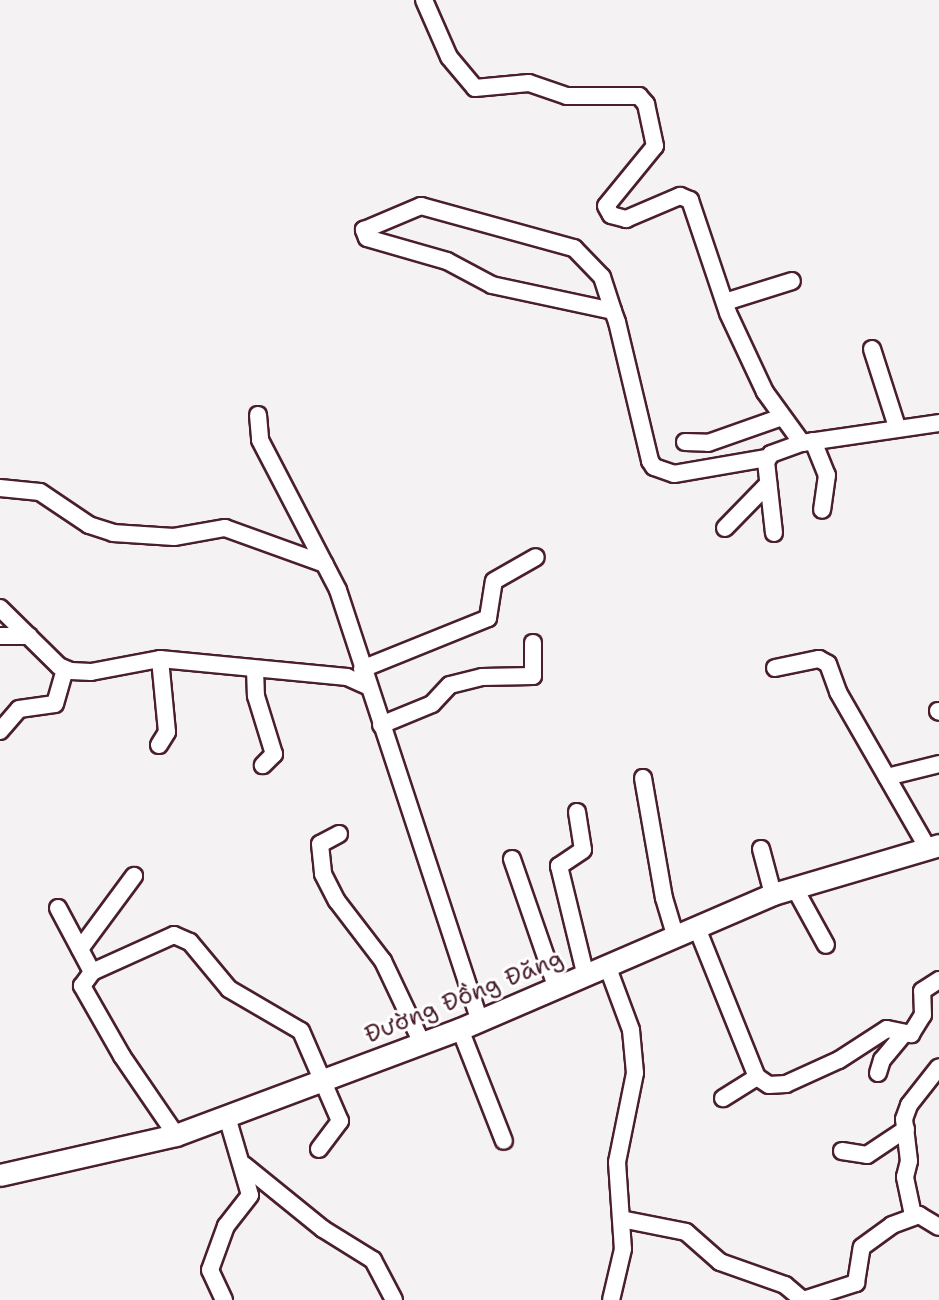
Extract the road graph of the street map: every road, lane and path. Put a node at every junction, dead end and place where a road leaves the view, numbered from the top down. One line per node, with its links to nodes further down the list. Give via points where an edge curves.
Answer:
1 (424, 0): 3 (street, via 449,57 475,88 529,83 567,96 639,96 646,104 655,146 606,206 611,215 626,219 680,197 690,200)
2 (792, 281): 3 (street)
3 (725, 302): 7 (street, via 765,392)
4 (613, 311): 4 (street, via 492,285 447,261 363,234 367,227 421,206 574,248 598,268); 12 (street, via 654,467 674,474)
5 (872, 349): 9 (street)
6 (258, 415): 19 (street, via 260,440)
7 (782, 417): 10 (street, via 708,443); 11 (street)
8 (939, 423): 9 (street)
9 (897, 427): 11 (street)
10 (685, 442)
11 (808, 442): 12 (street); 15 (street, via 827,475)
12 (767, 458): 13 (street)
13 (768, 484): 16 (street); 17 (street)
14 (0, 488): 19 (street, via 40,492 89,525 113,533 174,537 225,528)
15 (821, 510)
16 (725, 528)
17 (774, 533)
18 (536, 557): 27 (street, via 494,581 488,618)
19 (324, 564): 27 (street, via 338,590)
20 (0, 608): 22 (street)
21 (0, 636): 22 (street)
22 (29, 636): 28 (street)
23 (533, 643): 30 (street, via 533,676 482,677 450,685 432,704)
24 (160, 659): 26 (street); 28 (street, via 91,672); 32 (street, via 167,732)
25 (775, 668): 35 (street, via 819,659 828,664 838,692)
26 (255, 669): 29 (street, via 347,677); 34 (street, via 256,696 274,754)
27 (362, 669): 29 (street)
28 (65, 670): 31 (street, via 55,704 19,709)
29 (367, 686): 30 (street)
30 (381, 725): 55 (street)
31 (0, 731)
32 (159, 745)
33 (939, 764): 35 (street)
34 (263, 765)
35 (887, 777): 39 (street)
36 (643, 778): 47 (street)
37 (577, 812): 52 (street, via 583,850 559,866)
38 (339, 834): 58 (street, via 320,844 323,874 337,901 383,961)
39 (933, 846): 43 (main road, Đường Đồng Đăng)
40 (761, 849): 44 (street)
41 (512, 859): 54 (street)
42 (134, 876): 49 (street)
43 (794, 887): 44 (main road, Đường Đồng Đăng); 48 (street)
44 (774, 894): 46 (main road, Đường Đồng Đăng)
45 (58, 908): 49 (street)
46 (697, 928): 47 (main road, Đường Đồng Đăng); 61 (street)
47 (676, 938): 50 (main road, Đường Đồng Đăng)
48 (826, 946)
49 (80, 949): 51 (street)
50 (608, 968): 52 (main road, Đường Đồng Đăng); 73 (street, via 633,1039 635,1073 617,1162)
51 (92, 972): 62 (street, via 166,938 183,936 229,989 302,1031); 66 (street, via 84,981 84,993)
52 (586, 977): 54 (main road, Đường Đồng Đăng)
53 (939, 980): 57 (street, via 922,991 922,1020 916,1030)
54 (557, 989): 55 (main road, Đường Đồng Đăng)
55 (480, 1020): 56 (main road, Đường Đồng Đăng)
56 (460, 1029): 58 (main road, Đường Đồng Đăng); 67 (street)
57 (904, 1034): 60 (street, via 882,1060); 61 (street, via 887,1029 839,1060 786,1084 769,1085)
58 (422, 1043): 62 (main road, Đường Đồng Đăng)
59 (939, 1067): 65 (street, via 909,1105)
60 (878, 1073)
61 (758, 1077): 63 (street)
62 (324, 1081): 64 (main road, Đường Đồng Đăng); 68 (street, via 340,1126)
63 (723, 1098)
64 (227, 1117): 66 (main road, Đường Đồng Đăng); 70 (street)
65 (906, 1129): 69 (street, via 867,1154); 72 (street, via 909,1161 905,1177)
66 (176, 1135): 71 (main road, Đường Đồng Đăng)
67 (504, 1141)
68 (319, 1149)
69 (842, 1151)
70 (244, 1165): 75 (street, via 249,1197 226,1226 210,1270); 76 (street, via 323,1229 373,1260)
71 (0, 1175)
72 (913, 1215): 74 (street); 78 (street, via 865,1243 856,1283)
73 (621, 1219): 77 (street, via 622,1263); 78 (street, via 687,1232 720,1262 785,1284)
74 (939, 1227)
75 (224, 1300)
76 (394, 1300)
77 (611, 1300)
78 (803, 1300)

